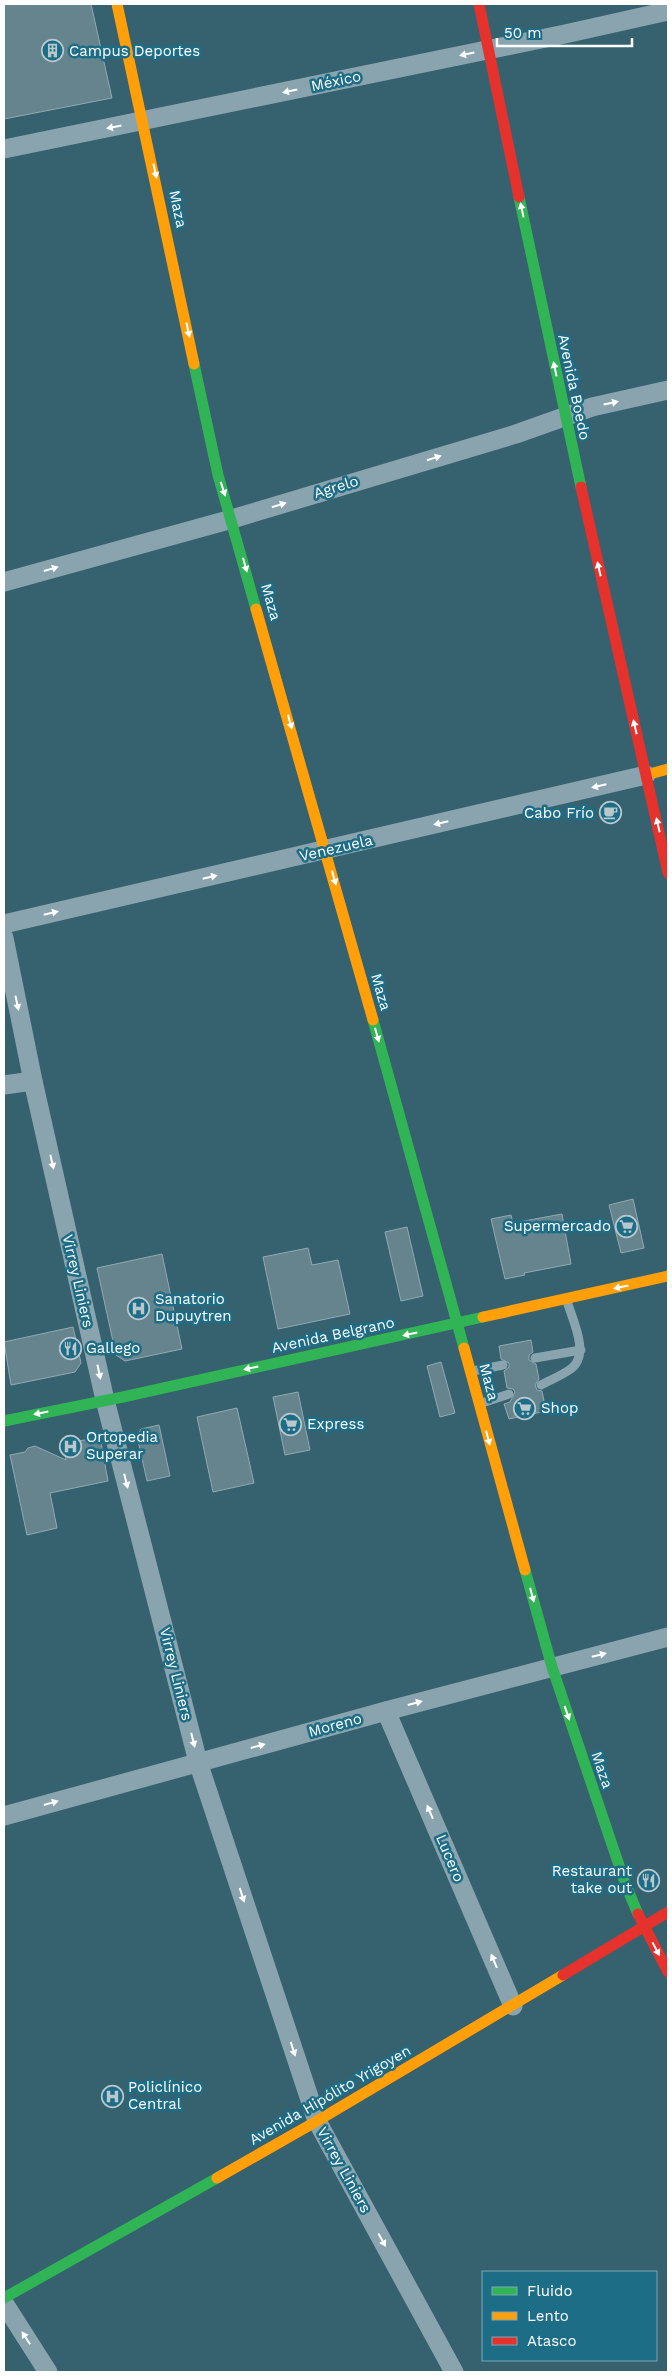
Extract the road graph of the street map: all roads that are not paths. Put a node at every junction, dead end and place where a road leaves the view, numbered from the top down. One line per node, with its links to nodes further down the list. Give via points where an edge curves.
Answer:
1 (117, 4): 5 (street, Maza)
2 (479, 4): 4 (street, Avenida Boedo)
3 (668, 11): 4 (street, México)
4 (488, 50): 5 (street, México, one-way to 5); 8 (street, Avenida Boedo, one-way to 4)
5 (144, 121): 6 (street, México, one-way to 6); 9 (street, Maza, one-way to 9, via 218,475)
6 (4, 149)
7 (668, 390): 8 (street, Agrelo, one-way to 7, via 592,407)
8 (565, 417): 9 (street, Agrelo, one-way to 8); 12 (street, Avenida Boedo, one-way to 8)
9 (232, 518): 10 (street, Agrelo, one-way to 9); 13 (street, Maza, one-way to 13)
10 (4, 582)
11 (668, 769): 12 (street, Venezuela)
12 (646, 775): 13 (street, Venezuela, one-way to 13); 14 (street, Avenida Boedo, one-way to 12)
13 (326, 851): 15 (street, Venezuela, one-way to 13); 21 (street, Maza, one-way to 21)
14 (668, 873)
15 (4, 924)
16 (4, 938): 17 (street, Virrey Liniers, one-way to 17)
17 (33, 1081): 18 (street); 28 (street, Virrey Liniers, one-way to 28)
18 (4, 1084)
19 (668, 1276): 20 (street, Avenida Belgrano, one-way to 20)
20 (566, 1298): 21 (street, Avenida Belgrano); 22 (lane)
21 (457, 1323): 25 (street, Maza); 28 (street, Avenida Belgrano, one-way to 28)
22 (580, 1350): 23 (lane); 26 (lane, via 579,1360 572,1368)
23 (535, 1358)
24 (503, 1365): 25 (lane)
25 (470, 1371): 29 (street, Maza)
26 (540, 1385)
27 (509, 1394): 29 (lane)
28 (105, 1400): 30 (street, Avenida Belgrano, one-way to 30); 34 (street, Virrey Liniers, one-way to 34)
29 (479, 1404): 32 (street, Maza, one-way to 32)
30 (4, 1421)
31 (668, 1638): 32 (street, Moreno, one-way to 31)
32 (552, 1667): 33 (street, Moreno, one-way to 32); 37 (street, Maza, one-way to 37, via 624,1883)
33 (386, 1711): 34 (street, Moreno, one-way to 33); 39 (street, Lucero, one-way to 33)
34 (198, 1762): 35 (street, Moreno, one-way to 34); 40 (street, Virrey Liniers, one-way to 40)
35 (4, 1816)
36 (668, 1912): 37 (street, Avenida Hipólito Yrigoyen)
37 (643, 1926): 38 (street, Maza, one-way to 38); 39 (street, Avenida Hipólito Yrigoyen)
38 (668, 1972)
39 (513, 2006): 40 (street, Avenida Hipólito Yrigoyen)
40 (317, 2121): 41 (street, Avenida Hipólito Yrigoyen); 44 (street, Virrey Liniers, one-way to 44)
41 (4, 2298)
42 (4, 2303): 43 (street, one-way to 42)
43 (48, 2372)
44 (454, 2372)

